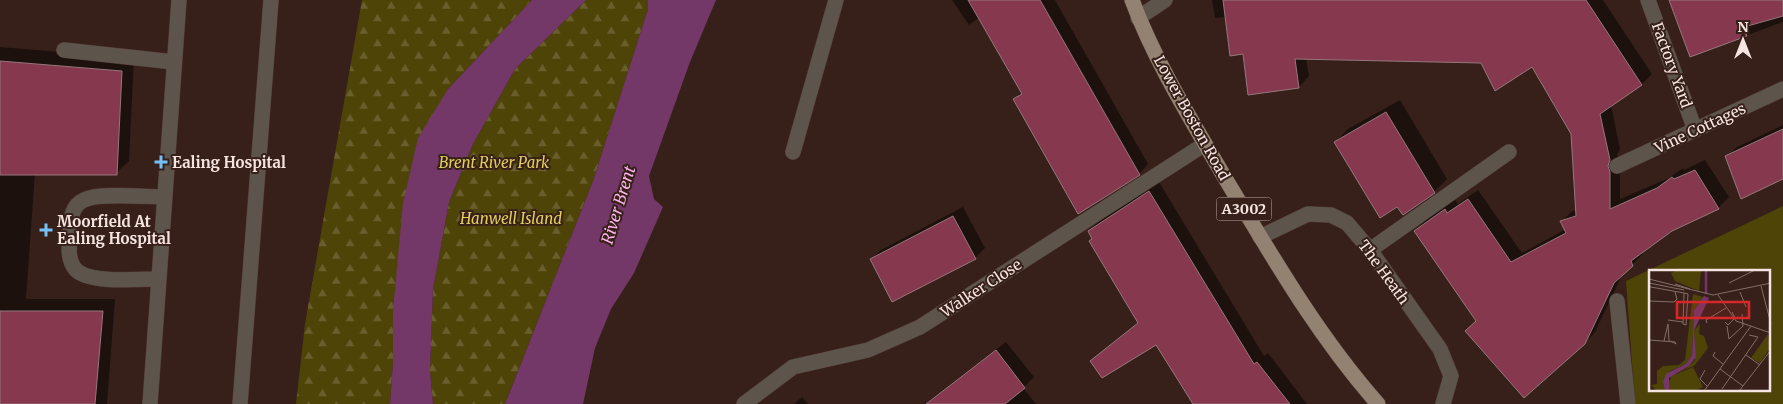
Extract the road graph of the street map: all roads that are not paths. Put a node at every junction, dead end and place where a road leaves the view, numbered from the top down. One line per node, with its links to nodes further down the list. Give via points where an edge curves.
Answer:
1 (179, 0): 9 (street)
2 (271, 0): 22 (street)
3 (836, 0): 13 (street)
4 (1132, 0): 7 (main road, Lower Boston Road / A3002)
5 (1165, 0): 7 (street)
6 (1648, 0): 11 (street, Factory Yard)
7 (1138, 18): 12 (main road, Lower Boston Road / A3002)
8 (64, 50): 9 (street)
9 (174, 62): 16 (street)
10 (1783, 89): 11 (street, Vine Cottages)
11 (1695, 130): 15 (street, Vine Cottages)
12 (1205, 144): 17 (main road, Lower Boston Road / A3002); 23 (street, Walker Close, via 920,328 868,350 793,367)
13 (794, 152)
14 (1509, 152): 18 (street)
15 (1618, 166)
16 (165, 197): 19 (street); 19 (street, via 104,196 86,199 75,207 71,216 70,256 76,269 89,276 104,278)
17 (1260, 237): 18 (street, The Heath, via 1308,214 1331,216 1346,224); 24 (main road, Lower Boston Road / A3002, via 1311,318)
18 (1370, 250): 25 (street, The Heath, via 1440,349 1451,376)
19 (159, 278): 21 (street)
20 (1617, 301): 26 (street)
21 (150, 404)
22 (240, 404)
23 (744, 404)
24 (1378, 404)
25 (1443, 404)
26 (1628, 404)

